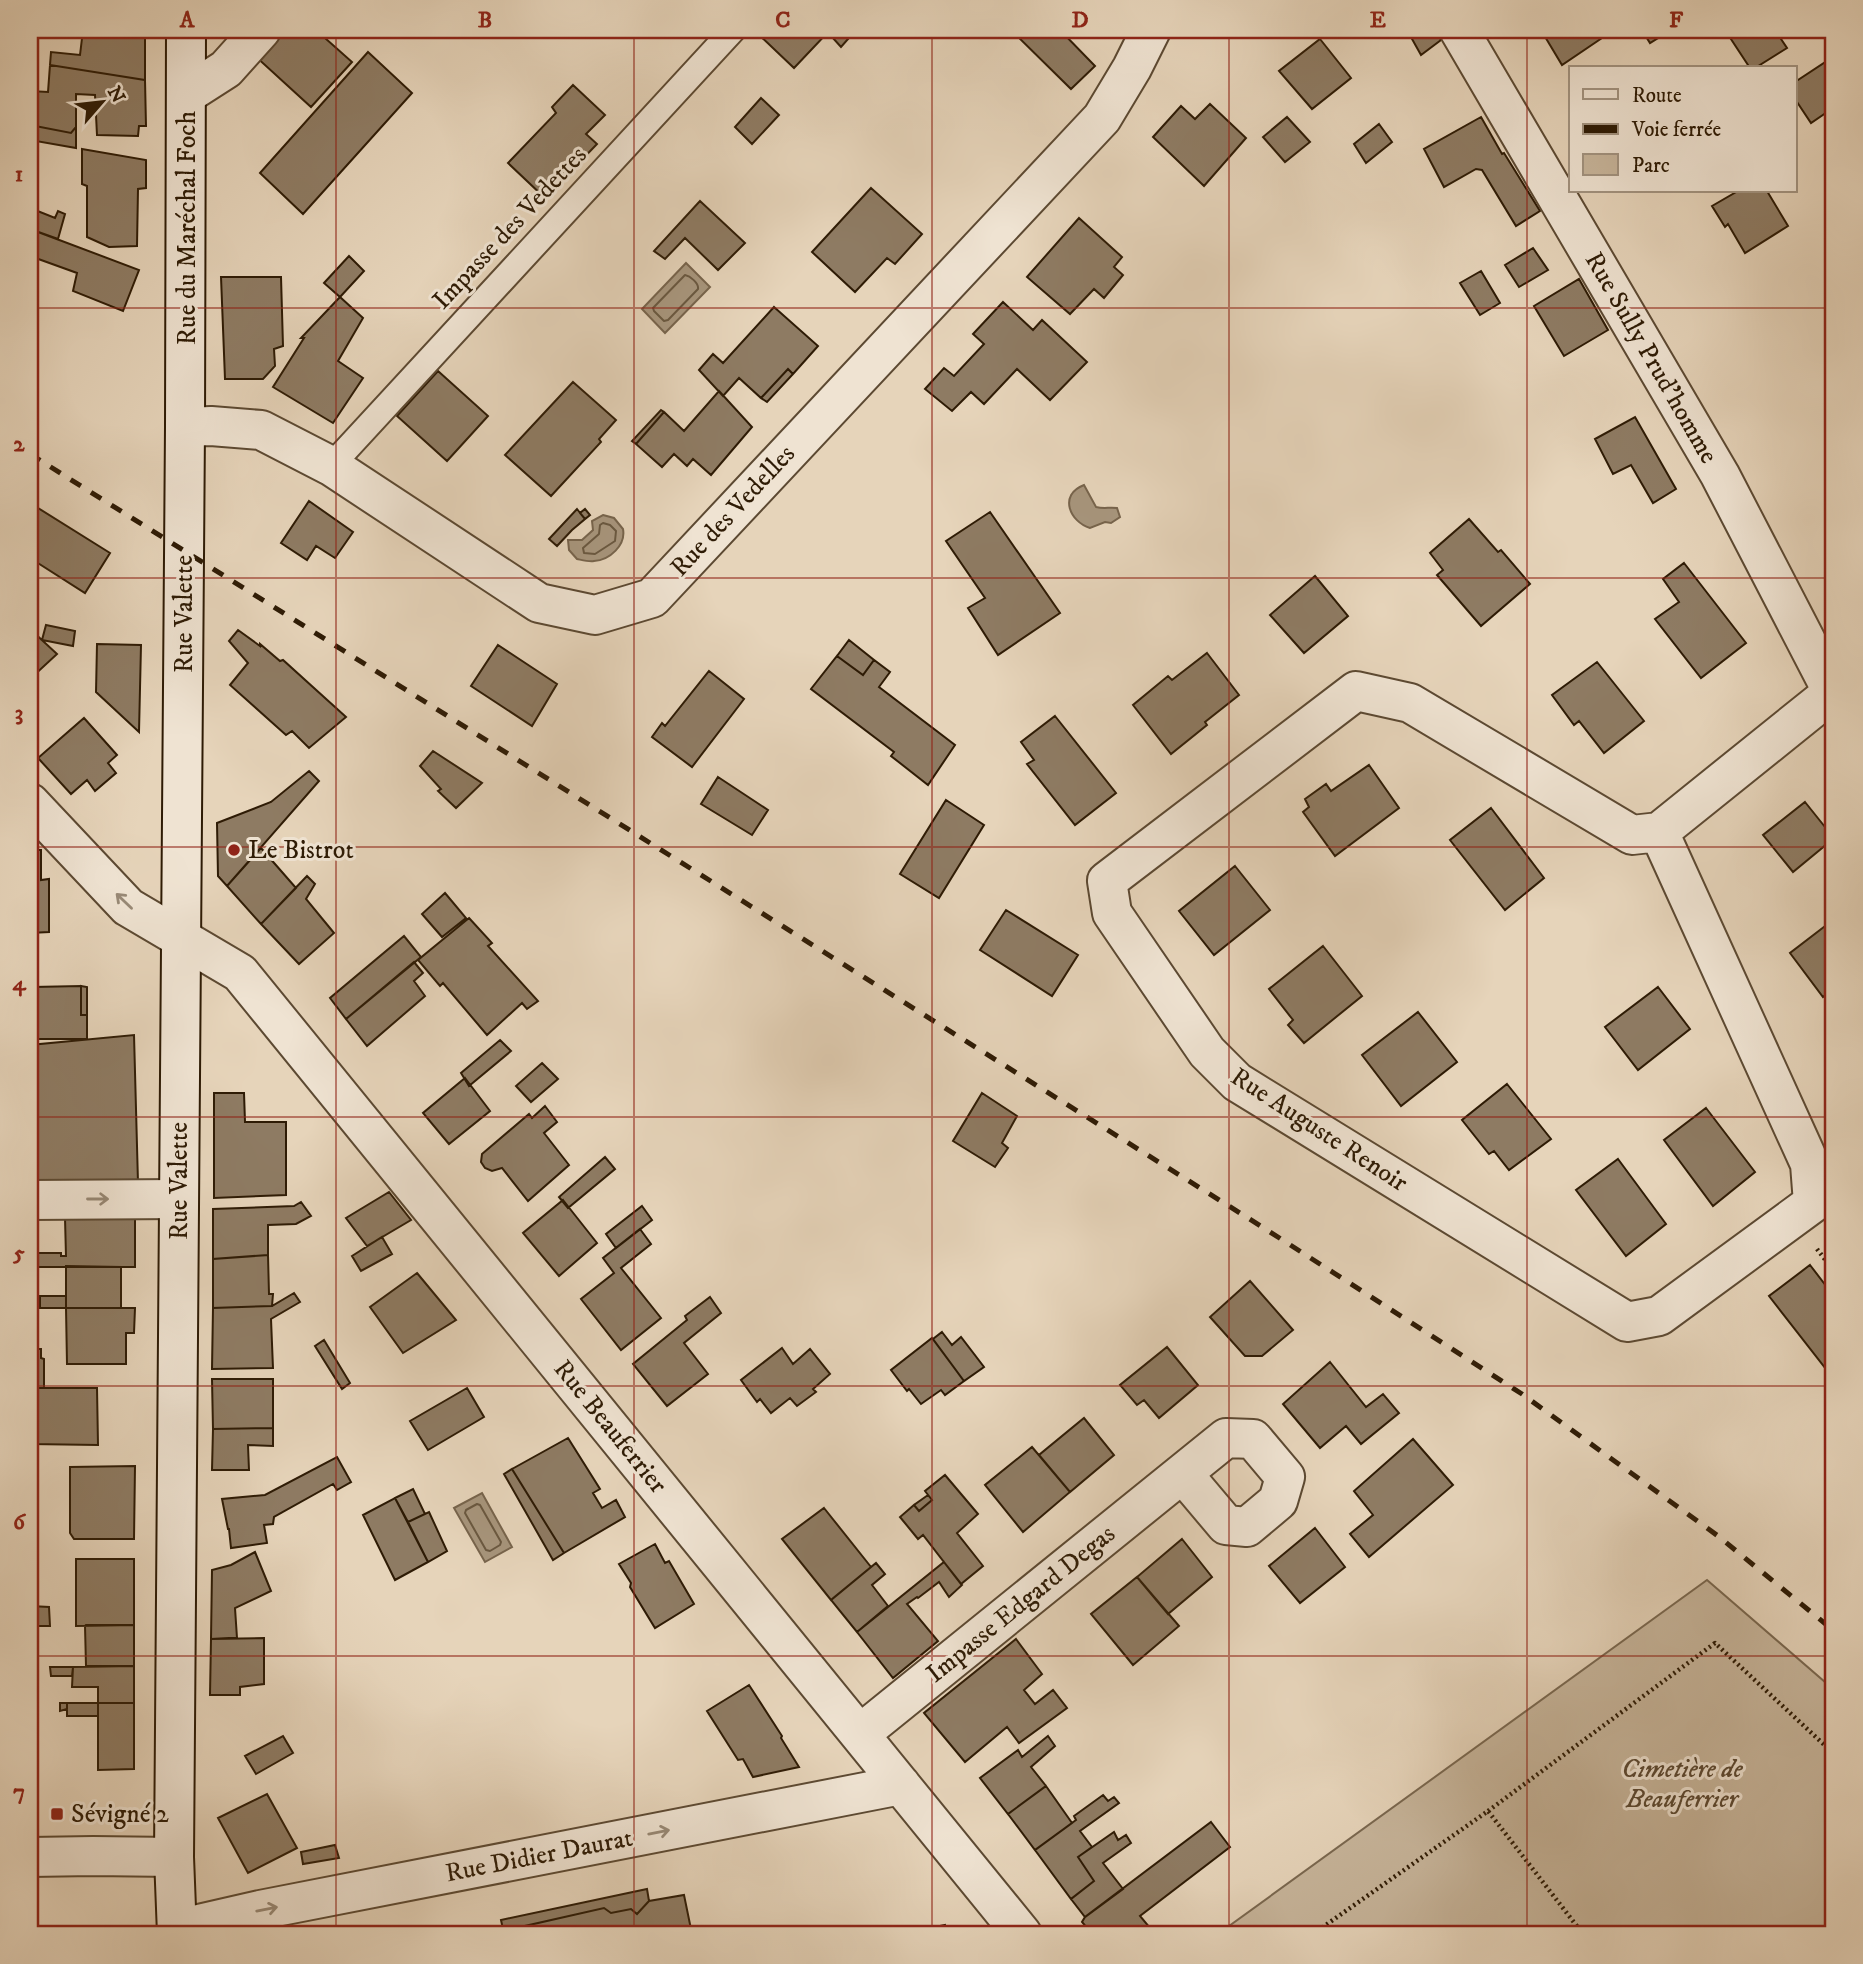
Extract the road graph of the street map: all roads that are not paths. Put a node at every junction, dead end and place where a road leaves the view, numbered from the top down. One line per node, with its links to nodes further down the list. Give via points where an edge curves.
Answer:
1 (186, 30): 6 (street, Rue du Maréchal Foch)
2 (261, 30): 6 (street, via 226,69)
3 (733, 30): 8 (lane, Impasse des Vedettes)
4 (1151, 30): 8 (street, Rue des Vedelles, via 1102,118 652,598 595,615 539,603)
5 (1459, 30): 9 (street, Rue Sully Prud'homme, via 1720,475)
6 (187, 94): 7 (street, Rue du Maréchal Foch)
7 (185, 427): 8 (street, Rue des Vedelles, via 261,430); 12 (street, Rue Valette)
8 (331, 466)
9 (1833, 692): 11 (street)
10 (30, 803): 12 (street, Rue Beauferrier, one-way to 10, via 128,907)
11 (1659, 831): 11 (street, Rue Auguste Renoir, via 1632,835 1410,703 1356,691 1107,881 1112,913 1207,1052 1237,1082 1628,1322 1659,1316 1813,1203 1810,1164)
12 (181, 937): 13 (street, Rue Valette); 16 (street, Rue Beauferrier, via 240,973)
13 (179, 1199): 14 (street, one-way to 13); 19 (street, Rue Valette)
14 (30, 1200)
15 (1183, 1474): 16 (street, Impasse Edgard Degas)
16 (860, 1734): 17 (street, Rue Beauferrier)
17 (901, 1785): 20 (street, Rue Didier Daurat, one-way to 17, via 260,1910); 21 (street, Rue Beauferrier)
18 (30, 1857): 19 (street)
19 (174, 1857): 20 (street, Rue Valette)
20 (177, 1931)
21 (1022, 1934)

